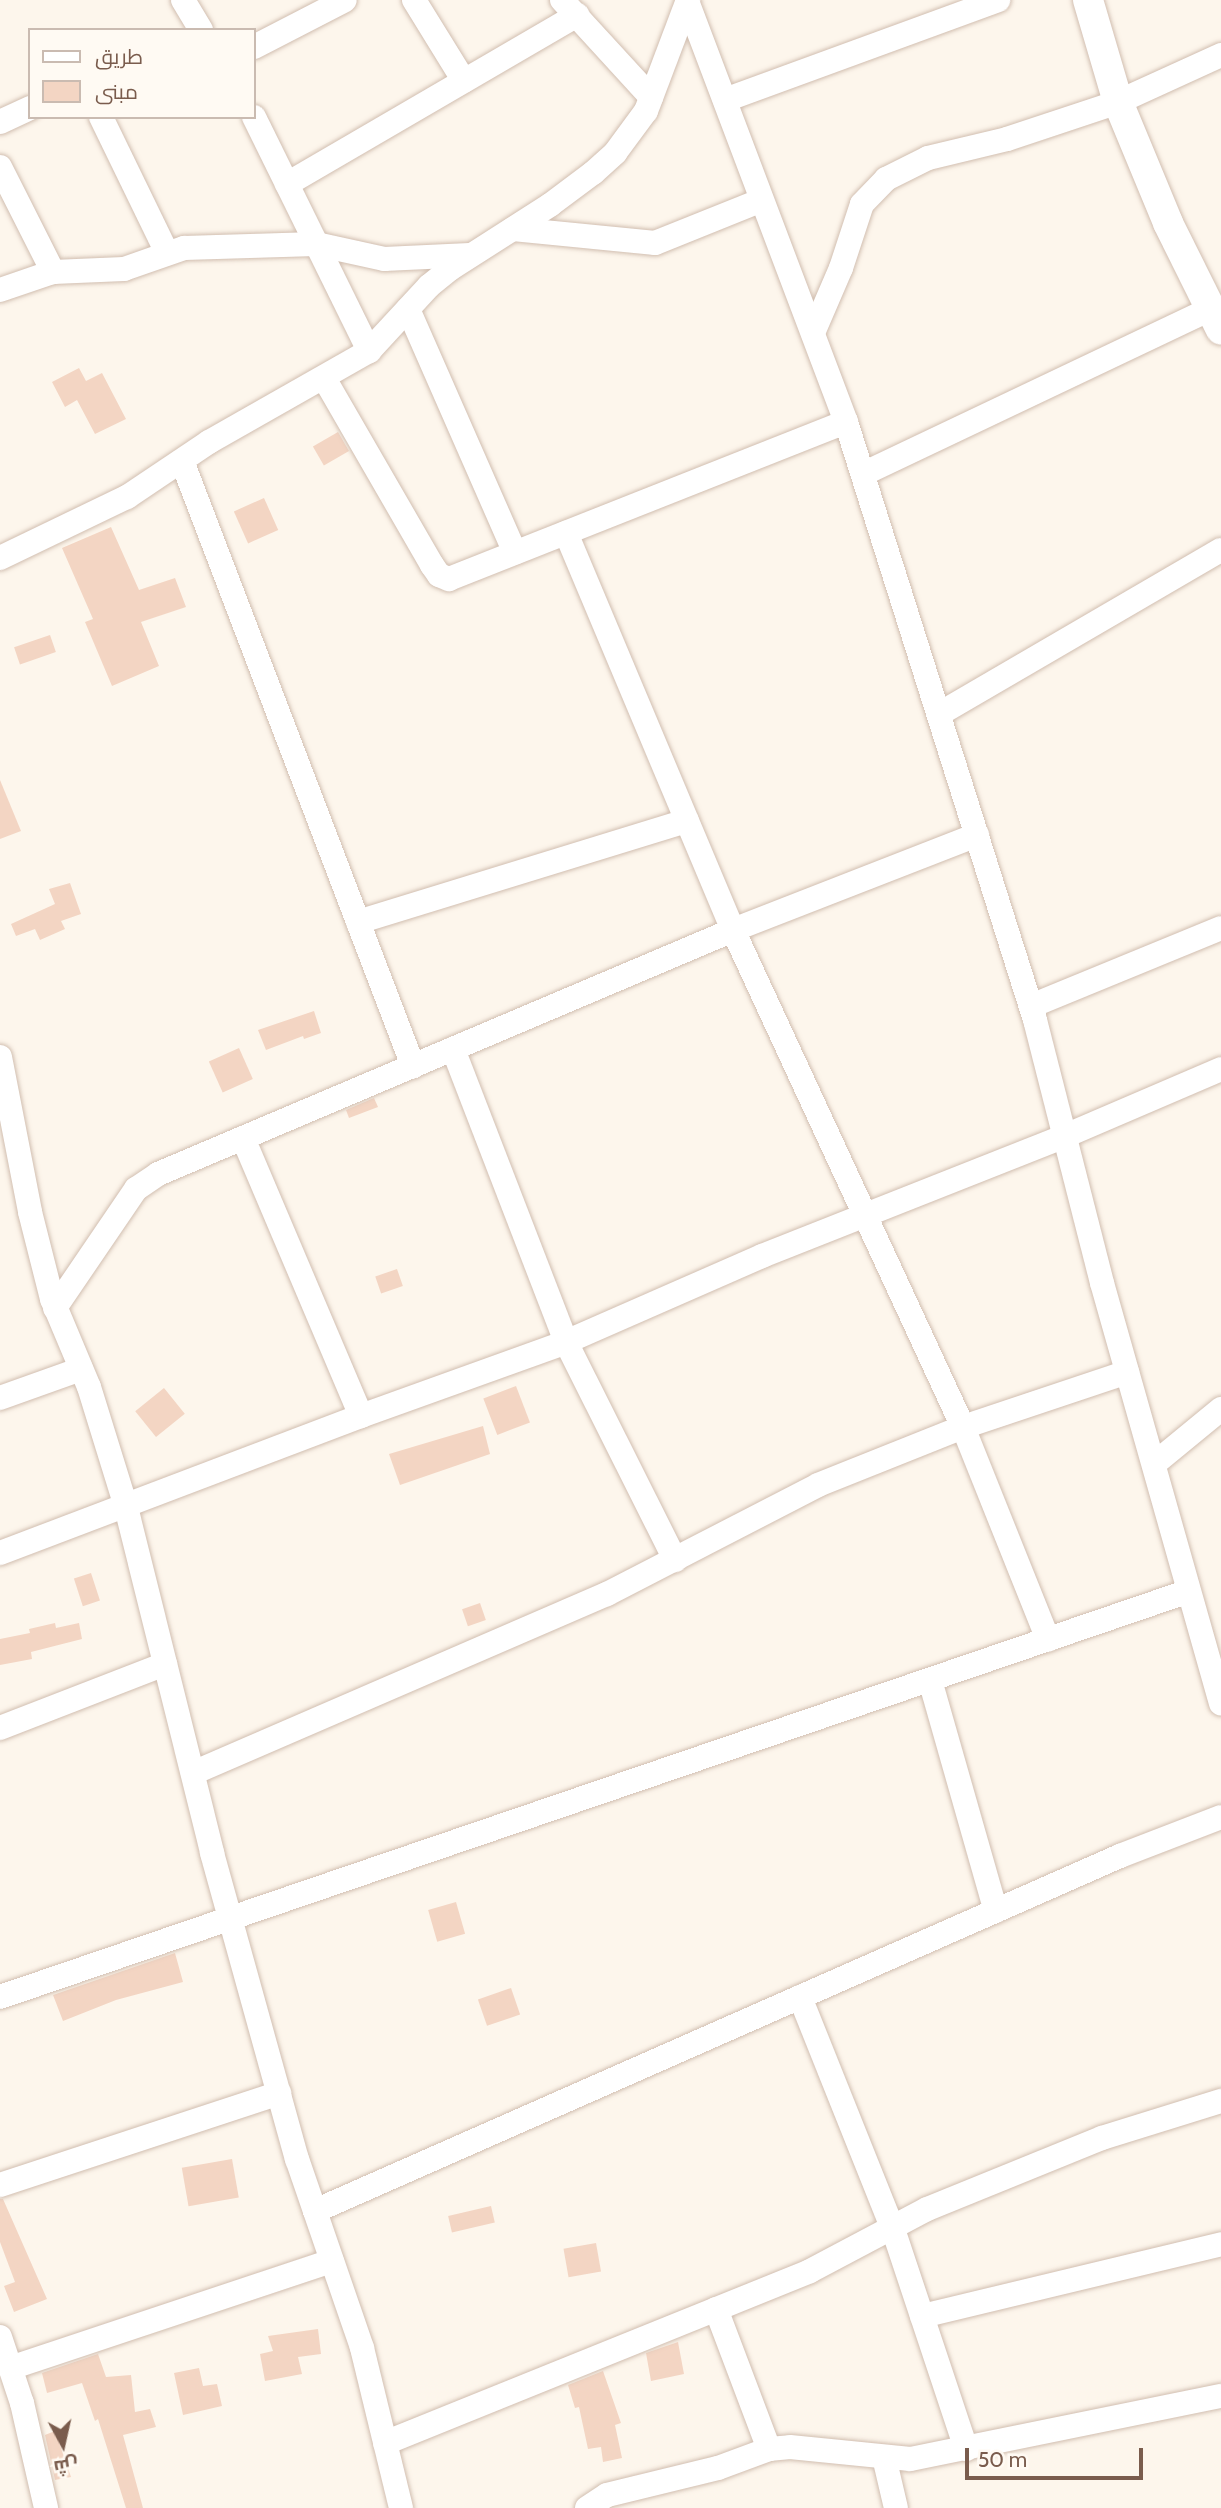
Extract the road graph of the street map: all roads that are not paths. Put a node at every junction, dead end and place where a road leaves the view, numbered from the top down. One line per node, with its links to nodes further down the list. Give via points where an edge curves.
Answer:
1 (183, 0): 8 (street)
2 (343, 0): 9 (street)
3 (414, 0): 11 (street)
4 (998, 0): 13 (street)
5 (1088, 0): 14 (street)
6 (688, 1): 12 (street); 13 (street)
7 (569, 8): 11 (street); 12 (street)
8 (200, 28)
9 (256, 46)
10 (1221, 55): 14 (street)
11 (464, 81): 20 (street)
12 (651, 97): 22 (street, via 615,153)
13 (724, 100): 21 (street)
14 (1118, 102): 29 (street, via 1168,223); 30 (street, via 1007,139 928,158 886,179 862,204)
15 (28, 109): 18 (street)
16 (102, 119): 24 (street)
17 (255, 119): 20 (street)
18 (0, 122)
19 (1, 170): 26 (street)
20 (287, 184): 23 (street)
21 (762, 200): 22 (street, via 655,243); 30 (street)
22 (513, 229): 25 (street)
23 (316, 244): 24 (street, via 184,248); 25 (street, via 384,259); 31 (street)
24 (167, 253): 26 (street, via 124,269)
25 (473, 255): 28 (street, via 429,286)
26 (53, 272): 27 (street)
27 (0, 290)
28 (408, 309): 31 (street); 38 (street)
29 (1215, 310): 35 (street)
30 (813, 334): 33 (street)
31 (369, 352): 32 (street)
32 (324, 378): 34 (street); 38 (street, via 439,575 449,579)
33 (846, 422): 35 (street); 36 (street)
34 (182, 461): 39 (street, via 127,497); 43 (street)
35 (863, 474): 40 (street)
36 (566, 533): 38 (street); 41 (street)
37 (1221, 551): 40 (street)
38 (515, 553)
39 (0, 558)
40 (939, 714): 42 (street)
41 (687, 821): 43 (street); 45 (street)
42 (977, 835): 45 (street); 46 (street)
43 (358, 922): 49 (street)
44 (1221, 928): 46 (street)
45 (733, 930): 47 (street); 54 (street)
46 (1031, 1006): 51 (street)
47 (453, 1049): 49 (street); 56 (street)
48 (0, 1057): 53 (street)
49 (413, 1066): 52 (street)
50 (1221, 1069): 51 (street)
51 (1065, 1136): 54 (street); 58 (street)
52 (243, 1138): 55 (street, via 158,1174 136,1189); 61 (street)
53 (11, 1171): 55 (street, via 30,1212)
54 (867, 1215): 56 (street); 62 (street)
55 (55, 1308): 57 (street)
56 (566, 1342): 61 (street); 66 (street)
57 (81, 1369): 59 (street); 64 (street)
58 (1127, 1372): 62 (street); 63 (street)
59 (0, 1398)
60 (1221, 1409): 63 (street)
61 (361, 1416): 64 (street)
62 (963, 1427): 66 (street, via 818,1485); 68 (street)
63 (1154, 1465): 67 (street)
64 (125, 1503): 65 (street); 69 (street)
65 (0, 1553)
66 (675, 1560): 74 (street, via 607,1594)
67 (1189, 1591): 68 (street); 70 (street)
68 (1048, 1640): 71 (street)
69 (165, 1664): 73 (street); 74 (street)
70 (1216, 1669): 72 (street)
71 (930, 1680): 76 (street); 77 (street)
72 (1221, 1703)
73 (0, 1728)
74 (192, 1773): 77 (street)
75 (1221, 1817): 76 (street)
76 (996, 1911): 79 (street)
77 (230, 1917): 78 (street); 80 (street)
78 (0, 1997)
79 (800, 1997): 83 (street); 84 (street)
80 (279, 2093): 82 (street); 83 (street)
81 (1221, 2101): 84 (street, via 1102,2138 927,2209)
82 (0, 2185)
83 (315, 2211): 86 (street)
84 (892, 2229): 87 (street, via 810,2271); 88 (street)
85 (1221, 2244): 88 (street)
86 (332, 2261): 90 (street); 92 (street, via 362,2348)
87 (716, 2309): 92 (street); 93 (street)
88 (922, 2316): 94 (street)
89 (0, 2337): 90 (street)
90 (10, 2368): 96 (street)
91 (1221, 2396): 94 (street)
92 (386, 2443): 97 (street)
93 (769, 2449): 95 (street); 98 (street, via 718,2468 607,2496)
94 (966, 2449): 95 (street, via 910,2459)
95 (884, 2456): 99 (street)
96 (46, 2508)
97 (401, 2508)
98 (587, 2508)
99 (896, 2508)

